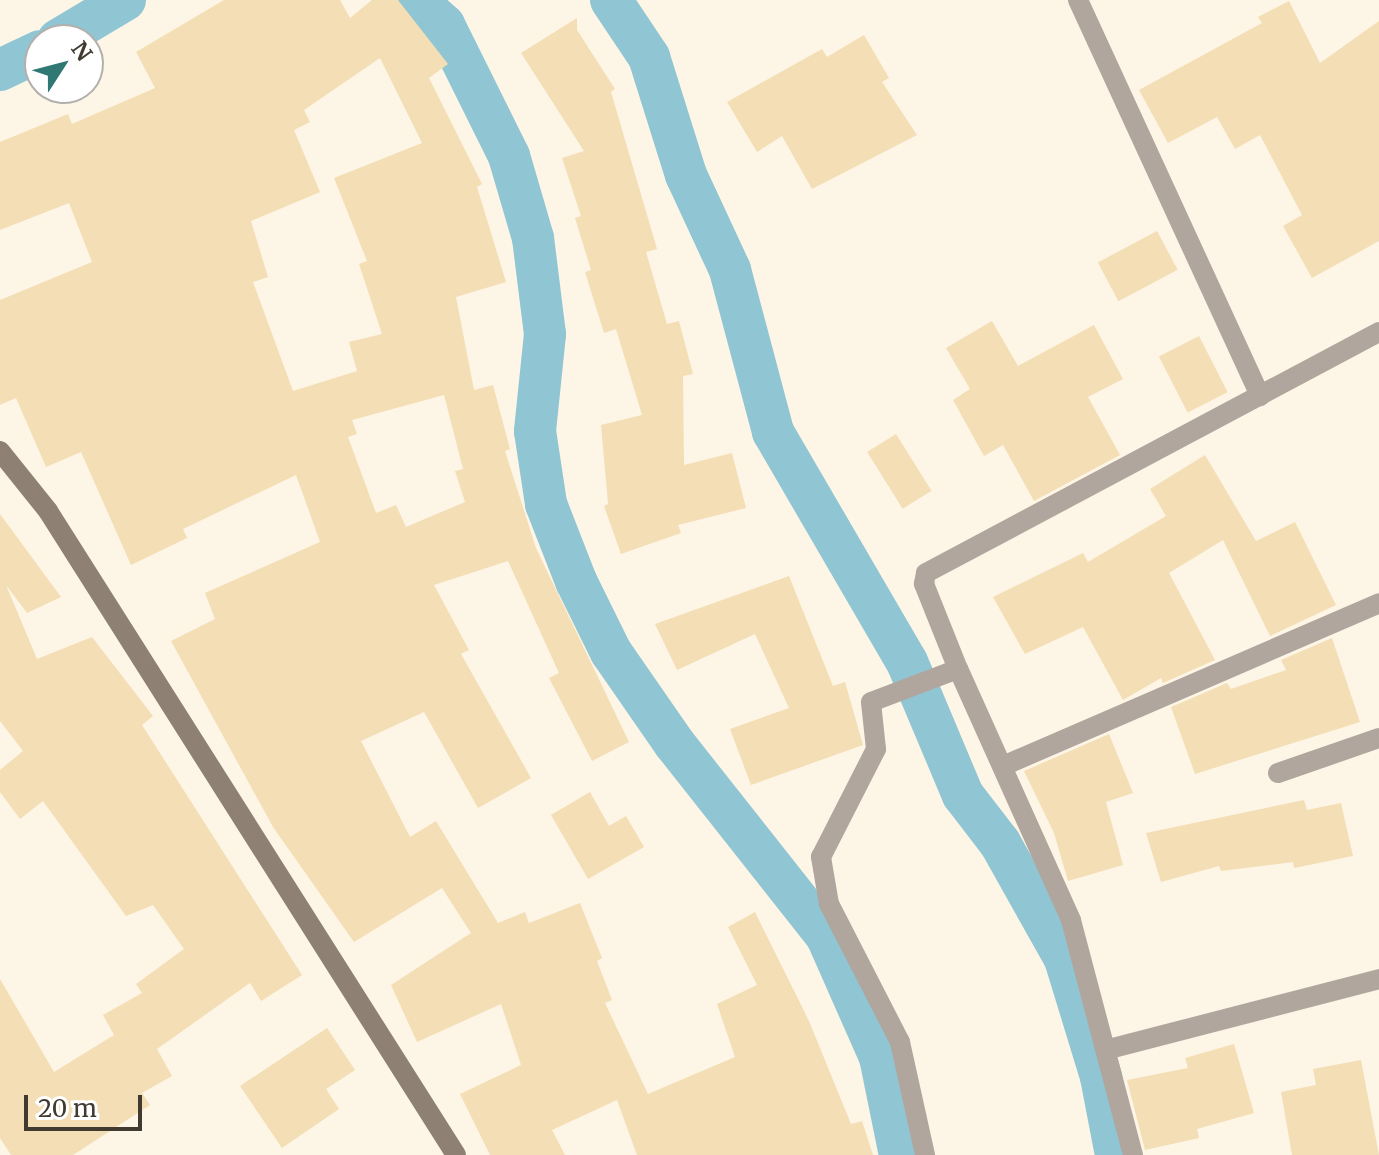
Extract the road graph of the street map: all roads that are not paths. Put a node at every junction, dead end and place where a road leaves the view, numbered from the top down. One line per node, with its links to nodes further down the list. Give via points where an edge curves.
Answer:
1 (1078, 0): 3 (street)
2 (1379, 332): 3 (street)
3 (1260, 396): 6 (street, via 926,573 924,584)
4 (0, 451): 12 (main road, via 65,538)
5 (1379, 603): 8 (street)
6 (958, 669): 8 (street); 13 (street, via 871,702 876,749 821,857 829,904 900,1042)
7 (1379, 738): 9 (street)
8 (1003, 766): 11 (street, via 1071,920)
9 (1278, 773)
10 (1379, 979): 11 (street)
11 (1109, 1049): 14 (street)
12 (456, 1155)
13 (925, 1155)
14 (1133, 1155)

